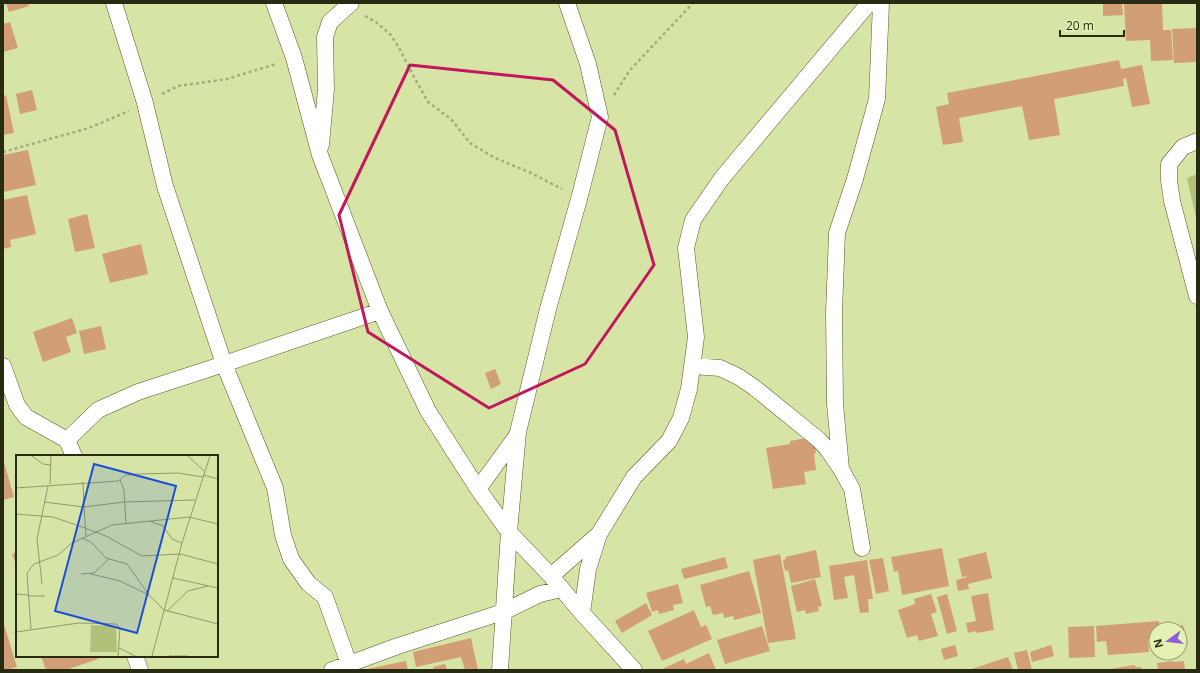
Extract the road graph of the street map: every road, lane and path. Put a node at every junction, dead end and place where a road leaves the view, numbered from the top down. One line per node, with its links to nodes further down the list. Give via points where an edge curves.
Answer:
1 (114, 3): 14 (street, via 145,103 165,186)
2 (274, 3): 10 (street, via 294,58)
3 (567, 3): 8 (street, via 588,64)
4 (693, 3): 8 (path, via 630,70)
5 (869, 3): 16 (street, via 722,178 693,220 686,248 696,337)
6 (881, 3): 20 (street, via 877,98 837,233 834,312 835,404)
7 (350, 5): 10 (street, via 330,22 325,37 326,89); 11 (path, via 391,35 428,102 451,119 470,143)
8 (600, 117): 11 (street)
9 (1197, 142): 12 (street, via 1183,147 1170,164 1169,180 1172,201)
10 (320, 155): 13 (street)
11 (579, 199): 17 (street, via 548,309)
12 (1197, 296)
13 (380, 311): 14 (street); 21 (street, via 428,411)
14 (224, 364): 18 (street, via 138,392 98,410); 30 (street, via 275,488 283,535 291,559 308,583 325,597)
15 (3, 366): 18 (street, via 17,404 26,417)
16 (693, 366): 20 (street, via 720,368 755,388 819,440); 23 (street, via 681,418 668,441 634,477)
17 (518, 432): 21 (street); 22 (street)
18 (67, 440): 19 (street)
19 (74, 455)
20 (841, 469): 24 (street, via 852,489)
21 (478, 489): 22 (street)
22 (509, 532): 25 (street); 27 (street)
23 (598, 534): 25 (street); 28 (street, via 588,569)
24 (862, 548)
25 (551, 576): 26 (street)
26 (562, 590): 27 (street, via 540,594); 28 (street)
27 (503, 612): 30 (street, via 398,646); 33 (street)
28 (582, 613): 34 (street)
29 (135, 657): 31 (street)
30 (350, 667): 32 (street)
31 (140, 670)
32 (332, 670)
33 (500, 670)
34 (634, 670)

